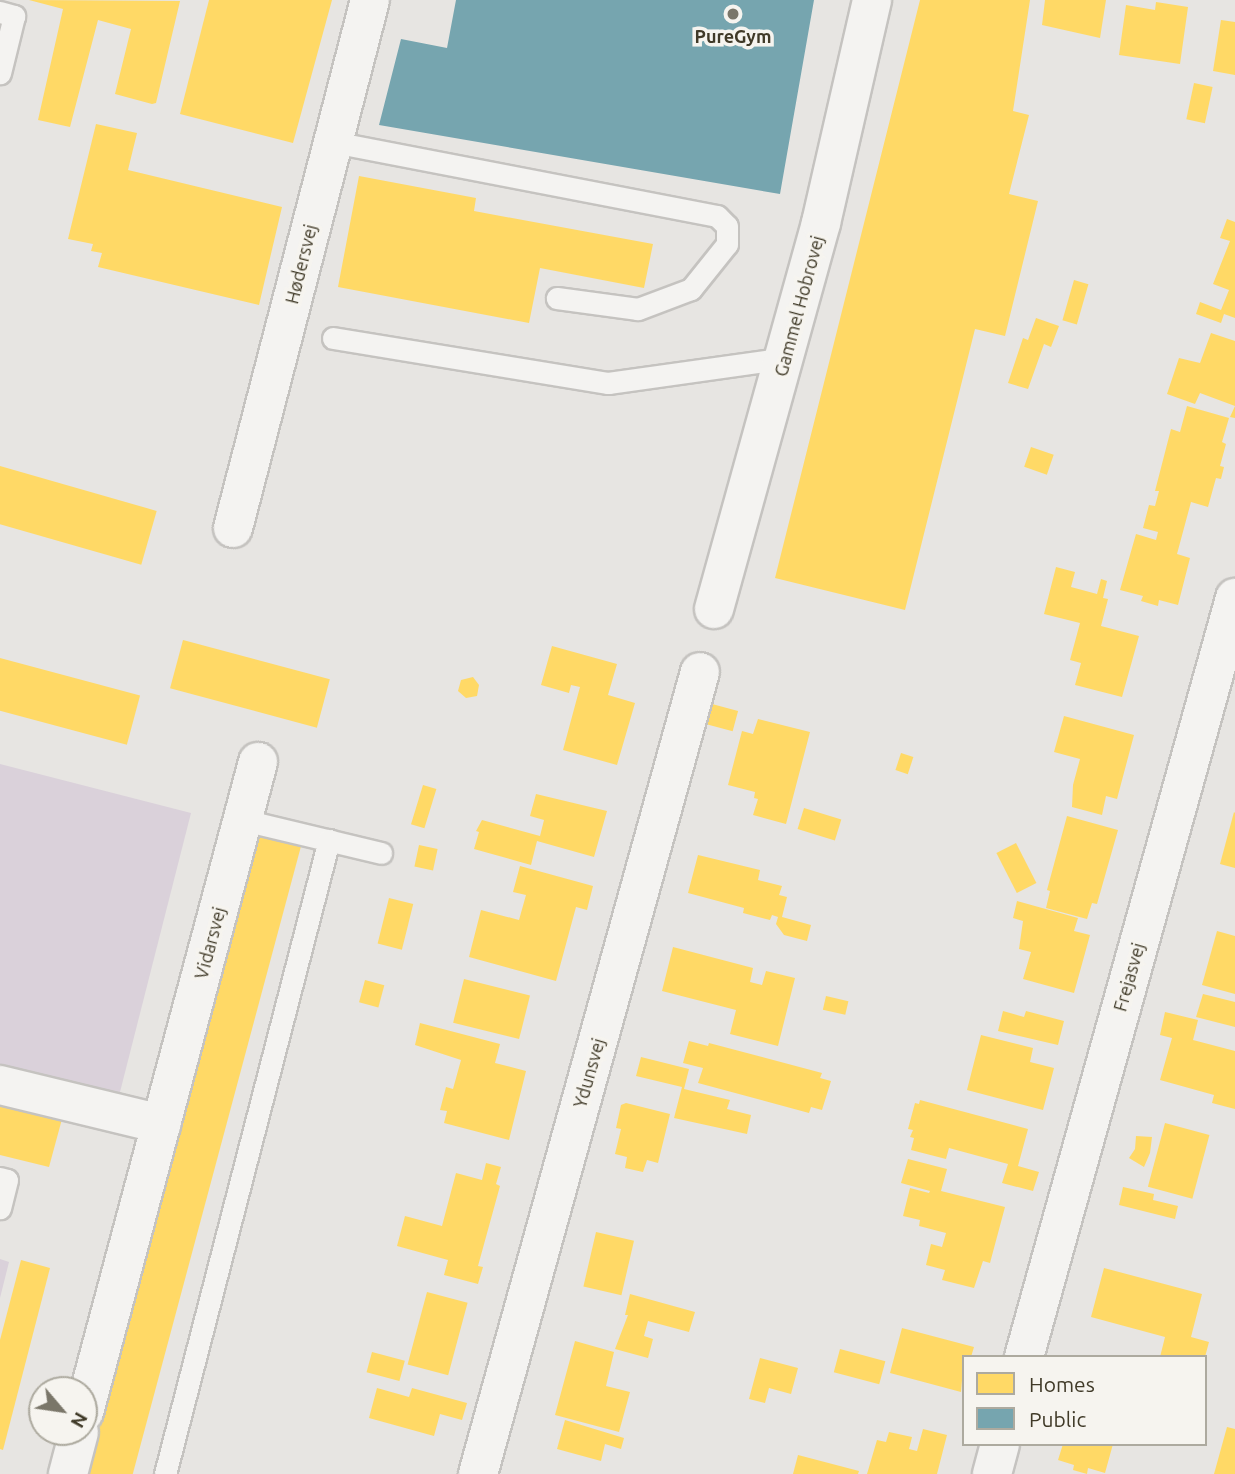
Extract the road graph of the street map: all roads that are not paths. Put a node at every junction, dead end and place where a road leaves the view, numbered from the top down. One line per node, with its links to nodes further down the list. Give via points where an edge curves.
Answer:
1 (370, 0): 5 (street, Hødersvej)
2 (873, 0): 8 (street, Gammel Hobrovej)
3 (0, 12): 4 (lane, via 14,16)
4 (0, 73)
5 (333, 142): 6 (lane, via 717,216 727,226 727,244 691,289 638,309); 9 (street, Hødersvej)
6 (557, 298)
7 (333, 338): 8 (lane, via 608,383)
8 (785, 358): 11 (street, Gammel Hobrovej)
9 (233, 528)
10 (1235, 598): 21 (street, Frejasvej)
11 (714, 609)
12 (700, 672): 27 (street, Ydunsvej)
13 (258, 762): 14 (street, Vidarsvej)
14 (243, 820): 15 (lane); 18 (street, Vidarsvej)
15 (329, 840): 16 (lane); 26 (lane)
16 (381, 853)
17 (0, 1085): 18 (street)
18 (161, 1124): 22 (street, Vidarsvej)
19 (0, 1178): 20 (lane, via 7,1180)
20 (0, 1208)
21 (1025, 1355)
22 (94, 1376)
23 (75, 1446): 25 (street)
24 (999, 1446): 28 (street)
25 (68, 1474)
26 (165, 1474)
27 (478, 1474)
28 (992, 1474)

